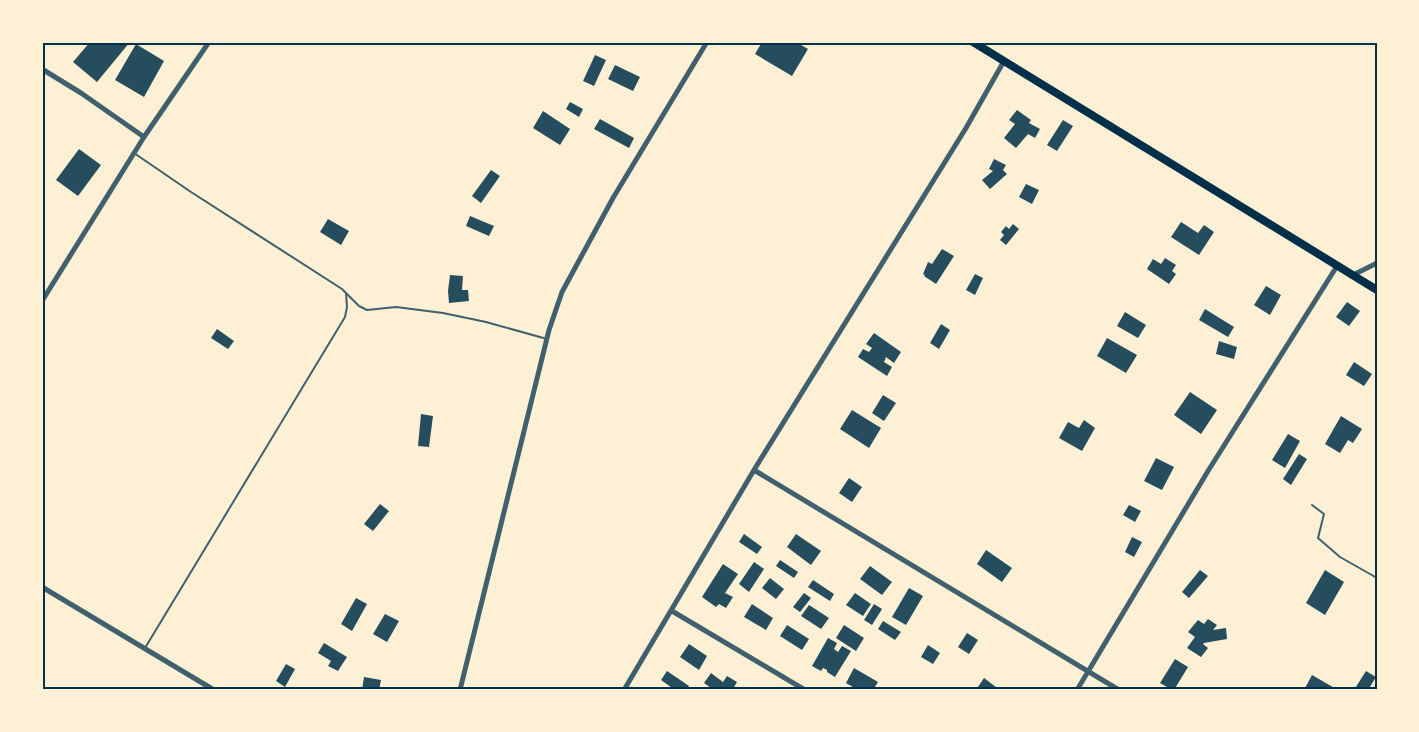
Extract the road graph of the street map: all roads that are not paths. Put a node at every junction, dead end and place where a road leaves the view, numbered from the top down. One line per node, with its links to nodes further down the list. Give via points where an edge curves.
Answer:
1 (209, 42): 6 (street)
2 (707, 42): 14 (street, via 613,198 562,292)
3 (973, 42): 4 (highway)
4 (1004, 61): 9 (highway); 15 (street)
5 (42, 69): 6 (street)
6 (144, 137): 7 (street)
7 (134, 153): 12 (lane); 13 (street)
8 (1377, 262): 10 (street)
9 (1336, 266): 10 (highway); 21 (street)
10 (1353, 275): 11 (highway)
11 (1377, 290)
12 (346, 293): 14 (lane, via 367,310 396,307 443,313); 20 (lane, via 345,317)
13 (42, 301)
14 (547, 339): 23 (street)
15 (754, 470): 19 (street); 21 (street)
16 (1312, 505): 17 (lane, via 1324,514 1318,538 1340,557)
17 (1377, 578)
18 (42, 587): 20 (street)
19 (672, 610): 24 (street); 25 (street)
20 (145, 649): 22 (street)
21 (1088, 672): 26 (street); 27 (street)
22 (214, 690)
23 (460, 690)
24 (624, 690)
25 (805, 690)
26 (1077, 690)
27 (1119, 690)

